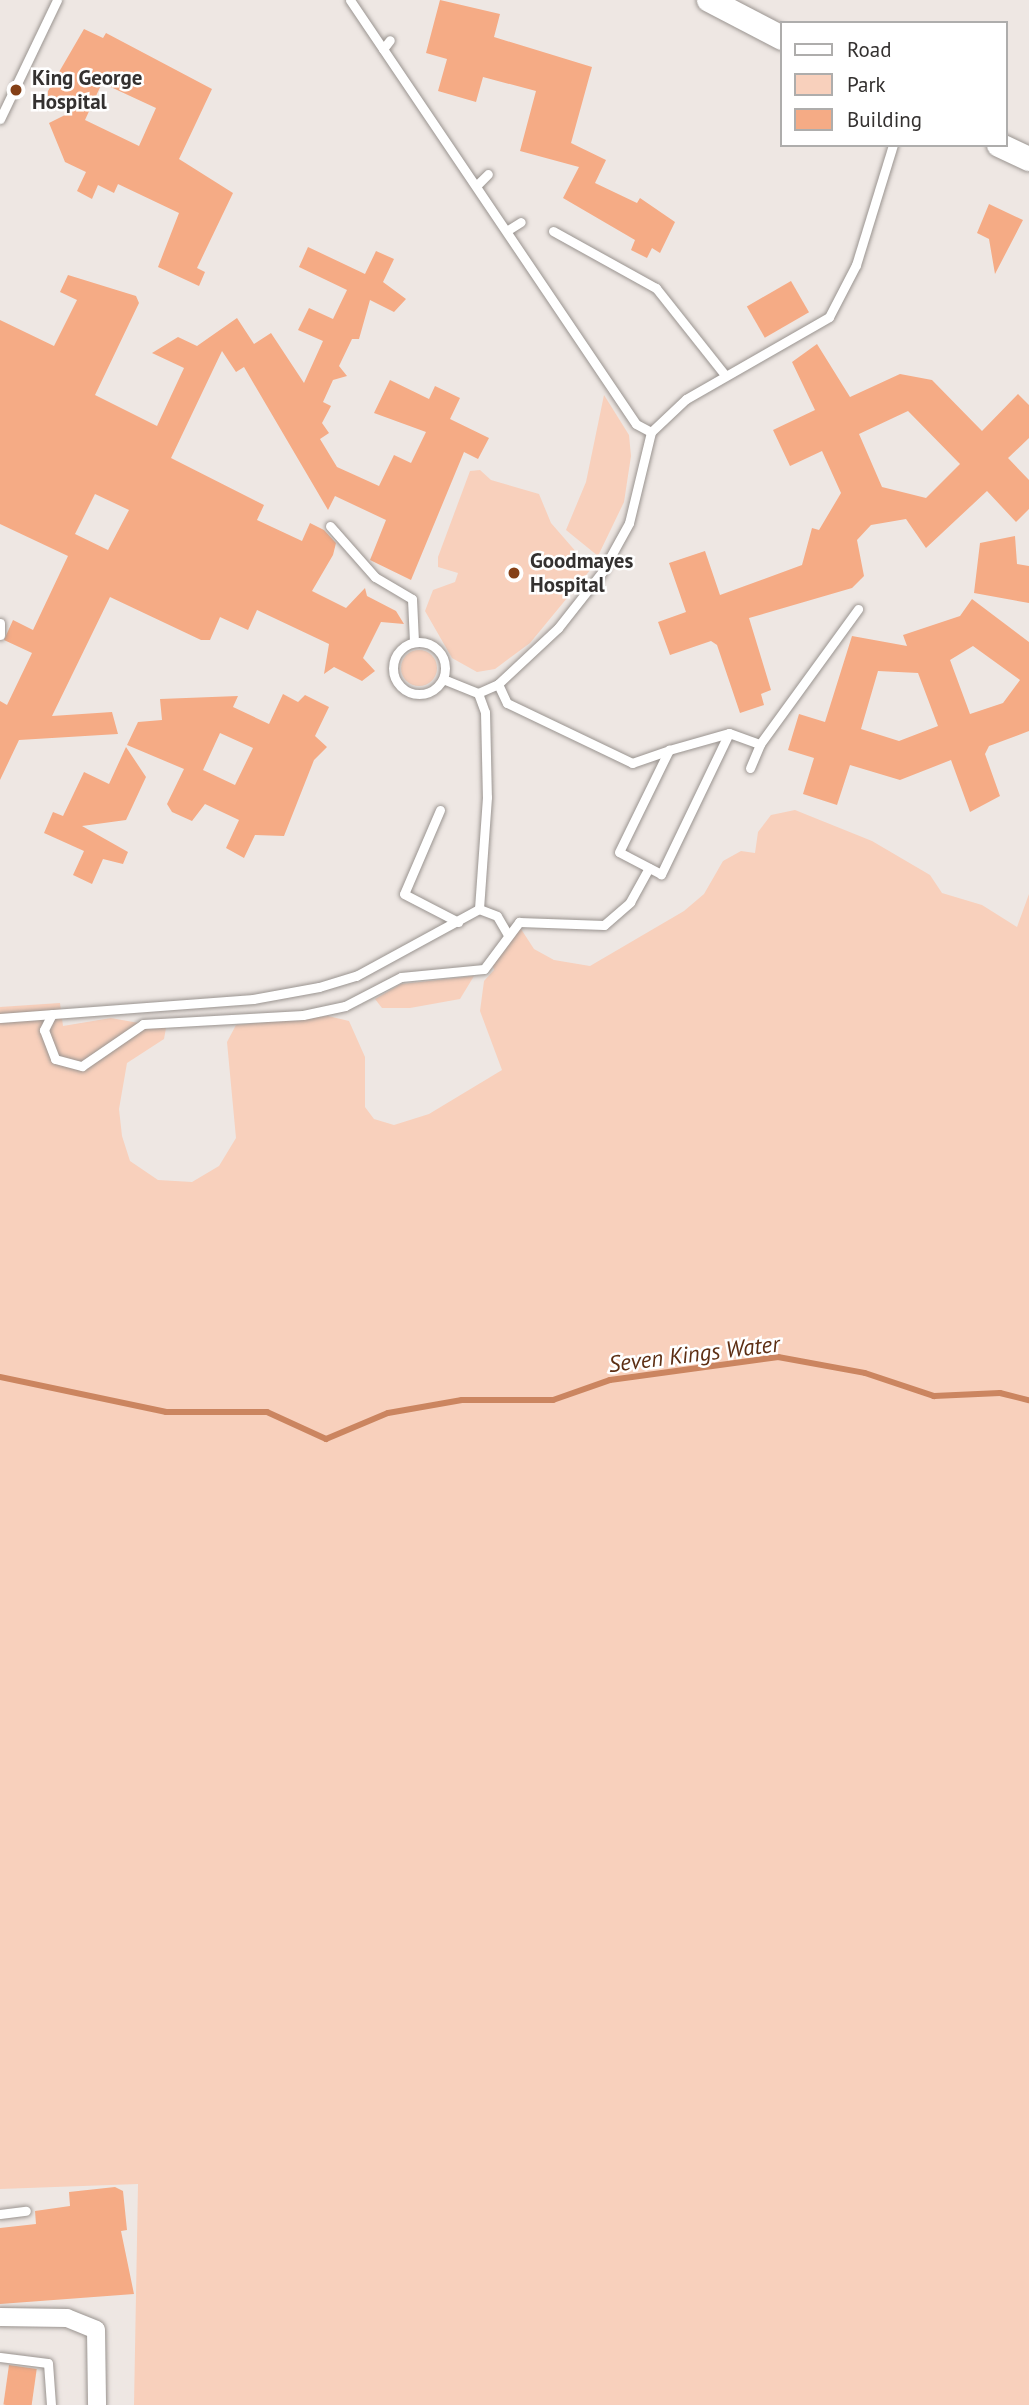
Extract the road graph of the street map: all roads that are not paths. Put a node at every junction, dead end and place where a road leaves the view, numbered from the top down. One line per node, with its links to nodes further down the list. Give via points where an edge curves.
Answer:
1 (57, 0): 7 (lane)
2 (350, 0): 6 (lane)
3 (719, 2): 4 (main road)
4 (780, 37)
5 (390, 40): 6 (lane)
6 (383, 49): 12 (lane)
7 (0, 119)
8 (892, 147): 18 (lane, via 839,303 785,347)
9 (1003, 147): 10 (main road)
10 (1029, 159)
11 (488, 174): 12 (lane)
12 (478, 184): 14 (lane)
13 (521, 222): 14 (lane)
14 (508, 230): 17 (lane)
15 (553, 231): 18 (lane, via 656,288)
16 (590, 332): 17 (lane)
17 (580, 339): 19 (lane, via 636,424)
18 (725, 375): 19 (lane, via 686,399)
19 (651, 432): 26 (lane, via 629,523 602,572 558,628)
20 (330, 526): 24 (lane, via 376,577 412,599)
21 (858, 609): 29 (lane)
22 (0, 623): 23 (lane)
23 (0, 635)
24 (414, 642): 25 (lane, via 430,644 442,655); 25 (lane, via 394,659 401,687 424,694)
25 (443, 679): 27 (lane)
26 (498, 684): 27 (lane); 30 (lane, via 507,703 632,763)
27 (478, 693): 34 (lane, via 485,712 487,797)
28 (730, 733): 29 (lane); 30 (lane); 33 (lane, via 661,874)
29 (760, 744): 31 (lane)
30 (669, 750): 33 (lane, via 620,852)
31 (750, 768)
32 (440, 810): 35 (lane, via 404,894)
33 (649, 868): 36 (lane, via 630,902 604,925 519,922)
34 (479, 909): 35 (lane); 36 (lane, via 497,916)
35 (458, 922): 37 (lane, via 356,976 319,987)
36 (507, 933): 37 (lane, via 484,969 401,977 345,1006 303,1015 143,1024 82,1066 55,1059 44,1030)
37 (52, 1014): 38 (lane)
38 (0, 1018)
39 (26, 2211): 40 (lane)
40 (0, 2214)
41 (0, 2317): 44 (street, via 89,2324 98,2335)
42 (0, 2357): 43 (lane, via 48,2363)
43 (51, 2405)
44 (96, 2405)

